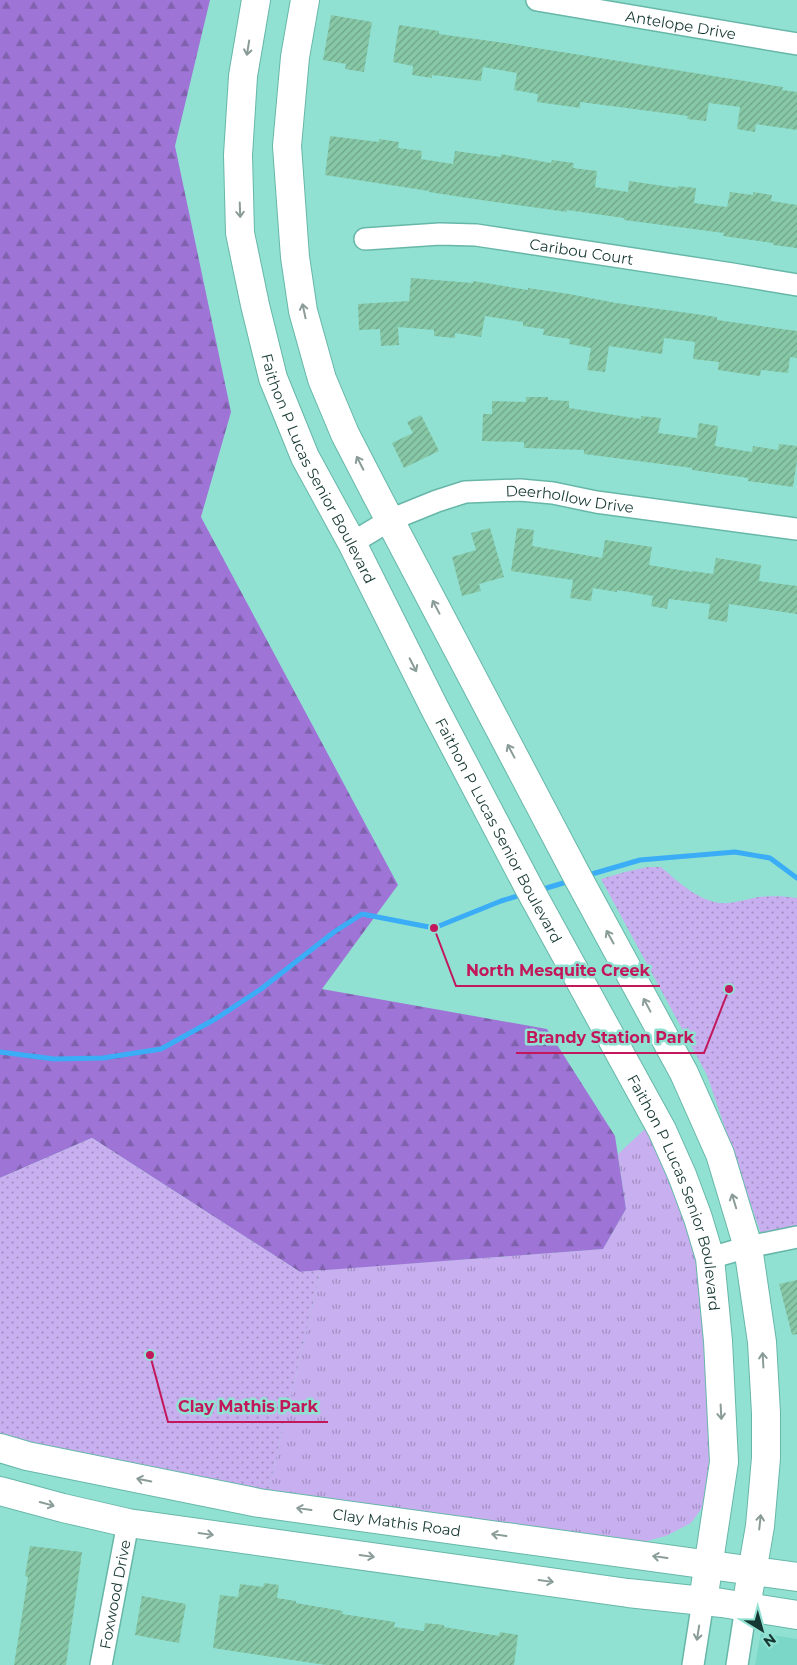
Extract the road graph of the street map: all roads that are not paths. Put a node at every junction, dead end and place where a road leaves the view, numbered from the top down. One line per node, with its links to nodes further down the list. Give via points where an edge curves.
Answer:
1 (256, 0): 9 (main road, Faithon P Lucas Senior Boulevard, one-way to 9, via 243,76 238,155 240,233 273,378 305,457)
2 (304, 0): 7 (main road, one-way to 2, via 345,434 322,379 303,311 295,257 287,146)
3 (537, 0): 4 (street, Antelope Drive)
4 (797, 44)
5 (365, 239): 6 (street, Caribou Court, via 476,235)
6 (797, 286)
7 (390, 520): 8 (street, Deerhollow Drive, via 465,492 520,490); 9 (street, Deerhollow Drive); 11 (main road, one-way to 7, via 720,1154 684,1073)
8 (797, 529)
9 (352, 543): 12 (main road, Faithon P Lucas Senior Boulevard, one-way to 12, via 491,816 662,1130 682,1175)
10 (797, 1237): 11 (street)
11 (748, 1247): 12 (street); 17 (main road, one-way to 11, via 762,1507 766,1413 762,1342)
12 (710, 1258): 16 (main road, Faithon P Lucas Senior Boulevard, one-way to 16, via 724,1462)
13 (0, 1448): 16 (main road, Clay Mathis Road, one-way to 13, via 259,1503)
14 (0, 1490): 15 (main road, one-way to 15)
15 (128, 1522): 19 (main road, one-way to 19); 22 (street, Foxwood Drive)
16 (709, 1564): 17 (main road, Clay Mathis Road); 19 (main road, Faithon P Lucas Senior Boulevard)
17 (752, 1570): 18 (main road, Clay Mathis Road); 20 (main road)
18 (797, 1576)
19 (703, 1601): 20 (main road); 23 (street, Faithon P Lucas Senior Boulevard, one-way to 23)
20 (746, 1607): 21 (main road); 24 (street)
21 (797, 1615)
22 (101, 1665)
23 (693, 1665)
24 (736, 1665)

